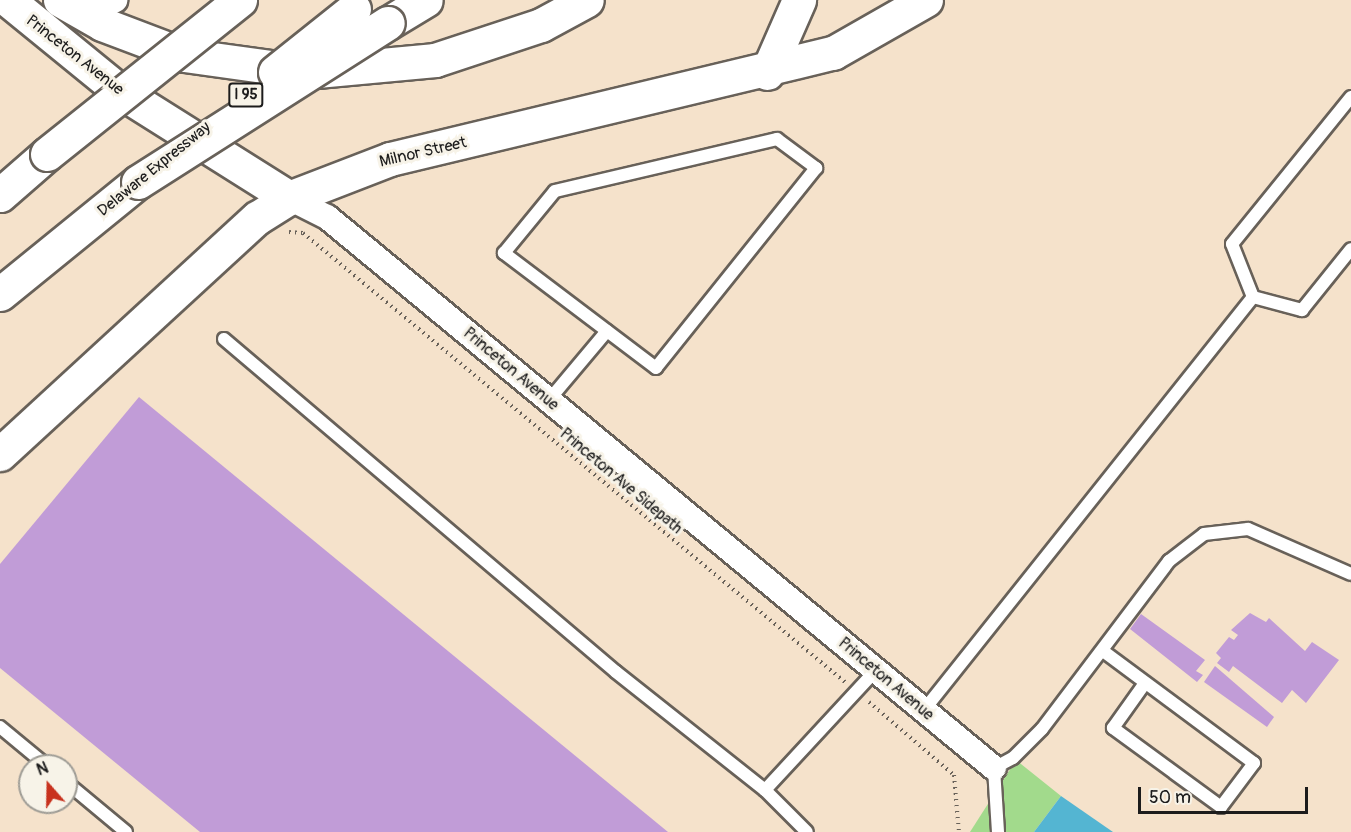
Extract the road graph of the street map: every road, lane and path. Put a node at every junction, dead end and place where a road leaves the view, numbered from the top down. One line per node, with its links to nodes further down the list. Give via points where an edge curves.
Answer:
1 (8, 0): 15 (main road, Princeton Avenue, via 104,80)
2 (115, 0): 9 (street)
3 (220, 0): 13 (main road, bridge)
4 (240, 0): 13 (main road, bridge)
5 (426, 0): 10 (main road, Delaware Expressway)
6 (587, 0): 9 (main road, via 482,47 357,72 306,72 207,60 142,41)
7 (799, 0): 11 (main road)
8 (926, 0): 11 (main road, Milnor Street, via 833,53)
9 (73, 7)
10 (370, 11): 18 (main road, Delaware Expressway / I 95, bridge, via 138,182)
11 (767, 73): 15 (main road, Milnor Street, via 390,159)
12 (1351, 97): 19 (lane, via 1232,244)
13 (47, 154): 14 (main road)
14 (0, 195)
15 (289, 198): 22 (street, Princeton Avenue, via 327,217); 23 (main road, Milnor Street, via 234,238)
16 (285, 233): 27 (path, Princeton Ave Sidepath, via 303,233)
17 (1351, 249): 19 (lane, via 1302,310)
18 (0, 294)
19 (1253, 297): 30 (lane)
20 (607, 331): 20 (lane, via 504,253 555,191 777,139 816,168 656,368); 22 (lane)
21 (224, 339): 34 (lane, via 599,658)
22 (549, 400): 26 (street, Princeton Avenue)
23 (0, 454)
24 (1351, 574): 25 (lane, via 1248,529 1204,534 1169,561)
25 (1103, 651): 28 (lane); 33 (lane, via 1026,746)
26 (876, 670): 30 (street, Princeton Avenue); 34 (lane)
27 (835, 674)
28 (1145, 683): 28 (lane, via 1254,763 1221,807 1113,728)
29 (875, 707): 38 (path, via 954,776)
30 (924, 710): 33 (street, Princeton Avenue)
31 (0, 727): 32 (lane)
32 (33, 754)
33 (994, 768): 39 (lane)
34 (765, 790): 37 (lane)
35 (78, 792): 36 (lane)
36 (126, 832)
37 (807, 832)
38 (959, 832)
39 (998, 832)

